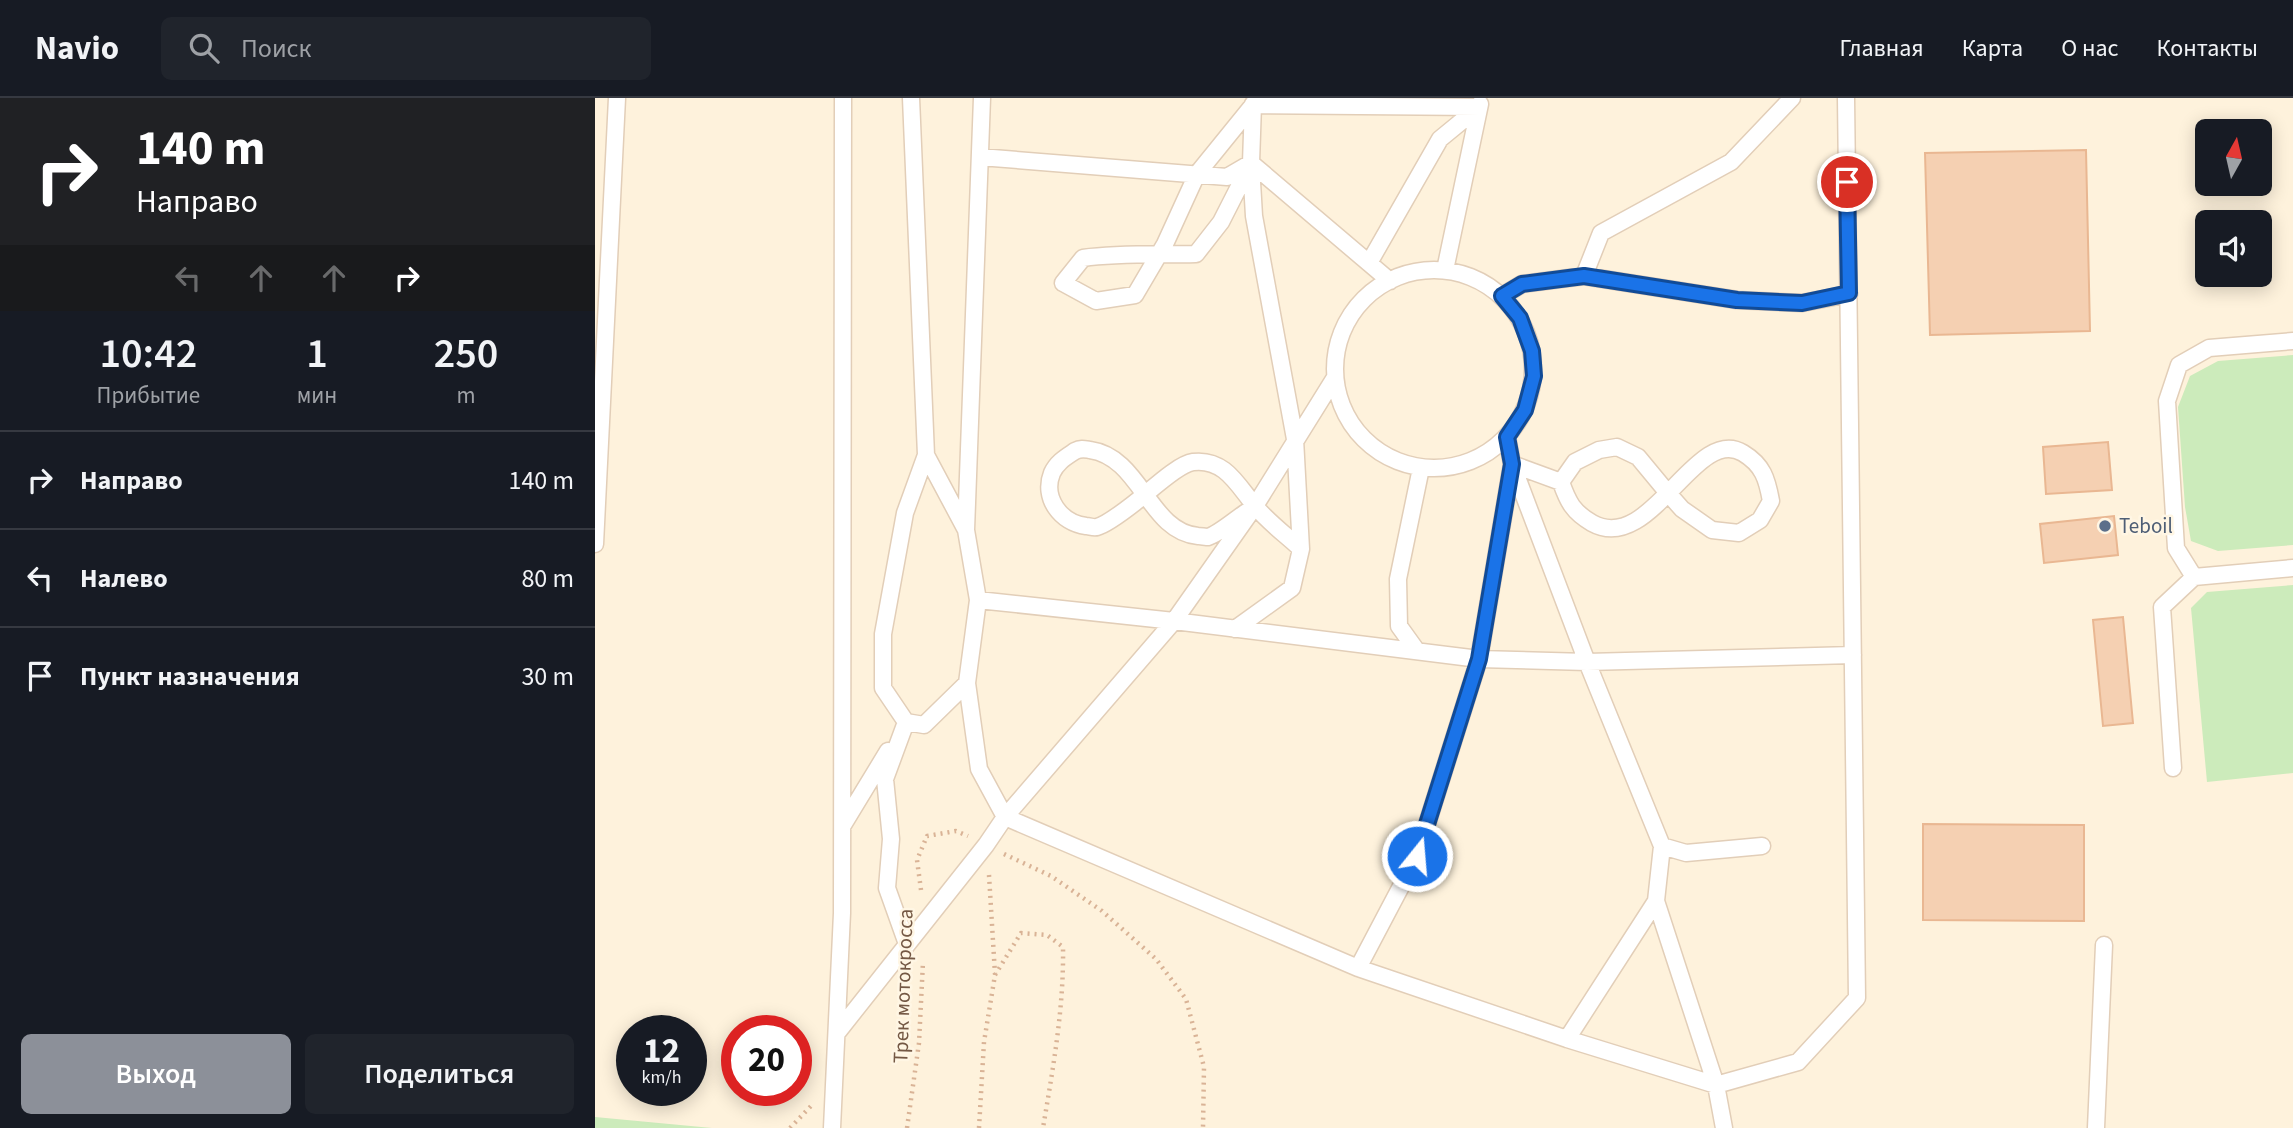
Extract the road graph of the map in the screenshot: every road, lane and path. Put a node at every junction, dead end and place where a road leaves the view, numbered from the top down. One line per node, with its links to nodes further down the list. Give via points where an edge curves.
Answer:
1 (617, 98): 31 (lane)
2 (843, 98): 46 (lane)
3 (911, 98): 23 (lane)
4 (982, 98): 9 (lane)
5 (1792, 98): 15 (lane, via 1731,162 1601,233)
6 (1846, 98): 17 (lane)
7 (1254, 102): 8 (lane); 10 (lane); 11 (lane)
8 (1480, 103): 13 (lane, via 1440,139); 14 (lane)
9 (980, 157): 11 (lane); 30 (lane)
10 (1251, 163): 11 (lane, via 1227,177); 12 (lane, via 1221,222 1196,254); 13 (lane); 22 (lane, via 1254,216)
11 (1196, 174): 12 (lane)
12 (1158, 256): 12 (lane, via 1135,295 1096,301 1063,283 1083,258 1116,253)
13 (1369, 263): 16 (lane)
14 (1445, 270): 16 (lane, via 1409,272); 18 (lane, via 1471,276)
15 (1584, 276): 17 (lane, via 1737,300 1802,303); 18 (lane, via 1522,284)
16 (1391, 281): 20 (lane, via 1371,291 1348,317 1337,345)
17 (1849, 293): 39 (lane)
18 (1502, 296): 21 (lane, via 1520,318 1532,351 1534,376 1525,410)
19 (2293, 341): 34 (lane, via 2209,348 2179,365 2167,401 2176,548)
20 (1334, 379): 22 (lane); 25 (lane, via 1340,404 1357,433 1374,449)
21 (1507, 437): 24 (lane); 25 (lane, via 1480,457 1454,467)
22 (1295, 439): 29 (lane); 32 (lane)
23 (926, 455): 30 (lane); 43 (lane, via 905,513 883,634 883,688)
24 (1512, 464): 26 (lane); 40 (lane); 41 (lane)
25 (1421, 468): 38 (lane, via 1398,579 1399,626)
26 (1560, 482): 27 (lane, via 1575,462 1617,447 1638,457); 27 (lane, via 1570,506 1602,528 1635,524)
27 (1667, 492): 27 (lane, via 1720,449 1738,450 1756,461 1771,501 1760,520 1739,533 1712,530)
28 (1146, 494): 28 (lane, via 1097,527 1060,516 1049,493 1052,473 1062,458 1080,449 1102,452 1121,464); 29 (lane, via 1176,531 1189,536 1207,537); 29 (lane, via 1191,462 1209,463 1232,476)
29 (1255, 506): 32 (lane); 36 (lane)
30 (966, 530): 35 (lane)
31 (595, 544)
32 (1301, 550): 37 (lane, via 1292,588)
33 (2293, 568): 34 (lane)
34 (2194, 577): 44 (lane, via 2162,607)
35 (978, 600): 36 (lane); 42 (lane)
36 (1174, 621): 37 (lane); 45 (lane)
37 (1235, 629): 38 (lane)
38 (1417, 652): 40 (lane)
39 (1853, 655): 41 (lane); 58 (lane, via 1857,998 1798,1062)
40 (1479, 659): 41 (lane); 54 (lane, via 1417,856)
41 (1587, 662): 48 (lane)
42 (967, 683): 43 (lane, via 924,725); 45 (lane, via 979,769)
43 (906, 722): 46 (lane); 52 (lane, via 885,779 891,839 887,888)
44 (2173, 768)
45 (1005, 817): 47 (lane); 54 (lane)
46 (842, 826): 56 (lane)
47 (986, 845): 51 (lane); 51 (path, Трек мотокросса, via 956,831 927,836 917,860); 55 (path); 63 (path, Трек мотокросса, via 1051,876 1102,911 1156,959 1186,999 1204,1067)
48 (1662, 846): 49 (lane, via 1686,853); 50 (lane)
49 (1762, 846)
50 (1656, 901): 57 (lane); 58 (lane)
51 (925, 922): 52 (lane); 60 (path, Трек мотокросса, via 919,1043)
52 (907, 944): 56 (lane)
53 (2104, 945): 65 (lane)
54 (1358, 968): 57 (lane)
55 (995, 975): 61 (path, via 984,1042); 62 (path, via 1021,933 1047,935 1063,947 1064,980)
56 (837, 1033): 59 (lane)
57 (1567, 1040): 58 (lane)
58 (1716, 1085): 64 (lane)
59 (832, 1128)
60 (907, 1128)
61 (979, 1128)
62 (1043, 1128)
63 (1203, 1128)
64 (1724, 1128)
65 (2096, 1128)

